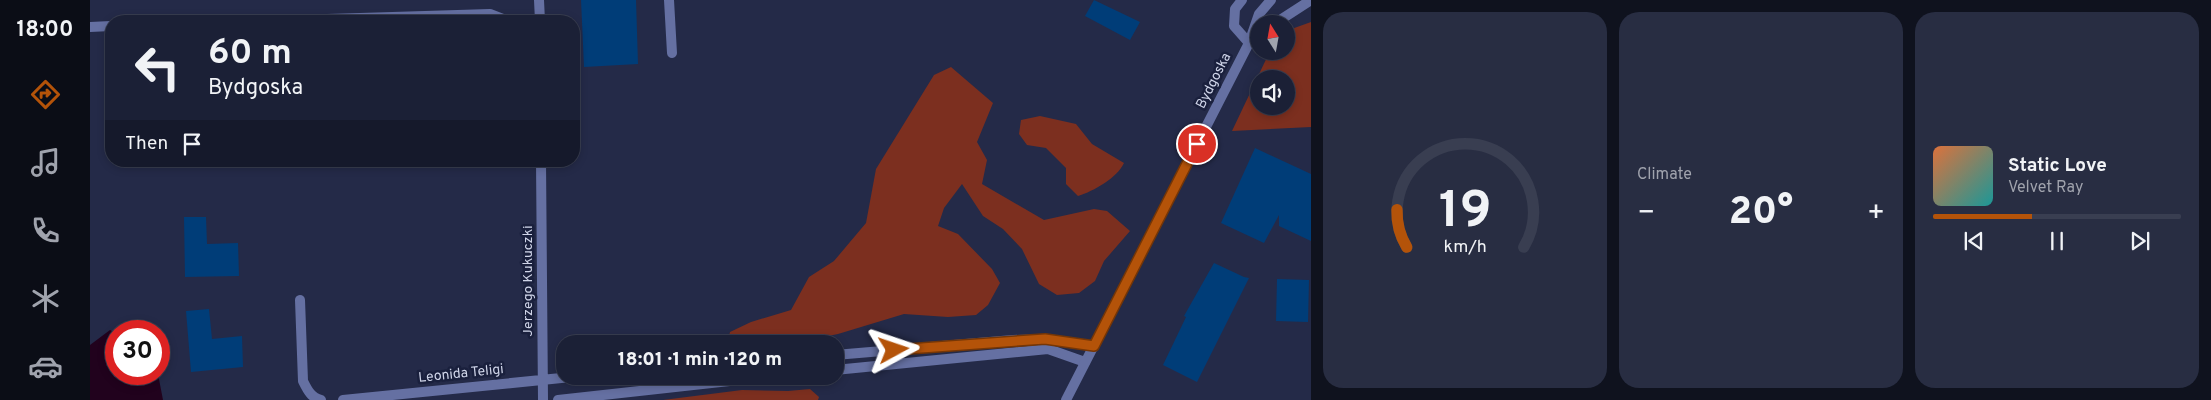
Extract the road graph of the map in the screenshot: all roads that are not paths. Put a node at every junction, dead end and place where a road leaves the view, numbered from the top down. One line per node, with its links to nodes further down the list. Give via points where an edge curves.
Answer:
1 (539, 0): 8 (street)
2 (669, 0): 13 (street)
3 (1242, 0): 12 (street, via 1235,10 1234,26)
4 (1271, 0): 12 (street, Bydgoska, via 1258,14)
5 (1311, 0): 9 (street)
6 (457, 15): 7 (street)
7 (493, 15)
8 (540, 15)
9 (1288, 15)
10 (90, 26): 11 (street)
11 (105, 26)
12 (1249, 43): 16 (street, Bydgoska)
13 (672, 53)
14 (541, 167): 21 (street, Jerzego Kukuczki)
15 (300, 300): 23 (street, via 303,380 307,390)
16 (1094, 346): 17 (street, via 1045,339 1013,340); 18 (street, Bydgoska)
17 (844, 354)
18 (1085, 362): 19 (street, via 1048,349); 27 (street, Bydgoska)
19 (844, 369)
20 (556, 379): 21 (street, Leonida Teligi)
21 (542, 380): 24 (street, Leonida Teligi); 25 (street, Jerzego Kukuczki)
22 (694, 385): 26 (street)
23 (321, 400)
24 (343, 400)
25 (544, 400)
26 (558, 400)
27 (1066, 400)

